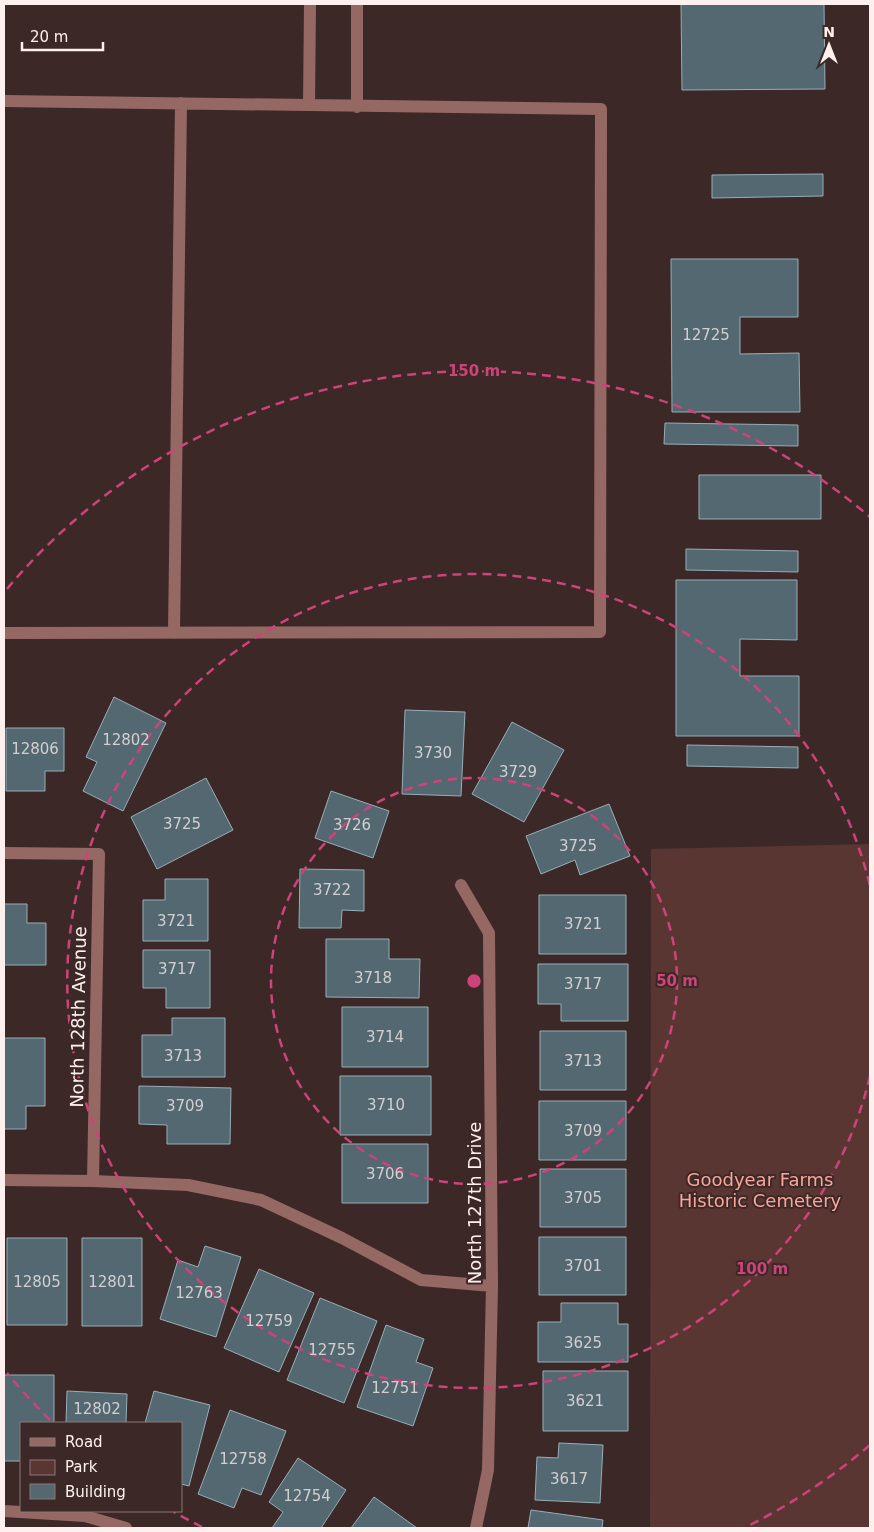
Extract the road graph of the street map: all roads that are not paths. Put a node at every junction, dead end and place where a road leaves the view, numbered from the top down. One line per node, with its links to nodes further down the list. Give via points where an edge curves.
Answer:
1 (310, 4): 5 (street)
2 (357, 4): 6 (street)
3 (4, 101): 4 (street)
4 (181, 103): 5 (street); 8 (street)
5 (309, 105): 6 (street)
6 (357, 106): 8 (street, via 601,109 600,632)
7 (4, 632): 8 (street)
8 (174, 632)
9 (4, 853): 12 (street, North 128th Avenue, via 99,854)
10 (460, 885): 13 (street, North 127th Drive, via 489,933)
11 (4, 1180): 12 (street)
12 (93, 1181): 13 (street, via 188,1185 261,1200 421,1280)
13 (492, 1286): 18 (street, North 127th Drive, via 488,1470)
14 (4, 1511): 16 (street)
15 (20, 1512): 17 (street, via 85,1516)
16 (20, 1512)
17 (126, 1528)
18 (476, 1528)

